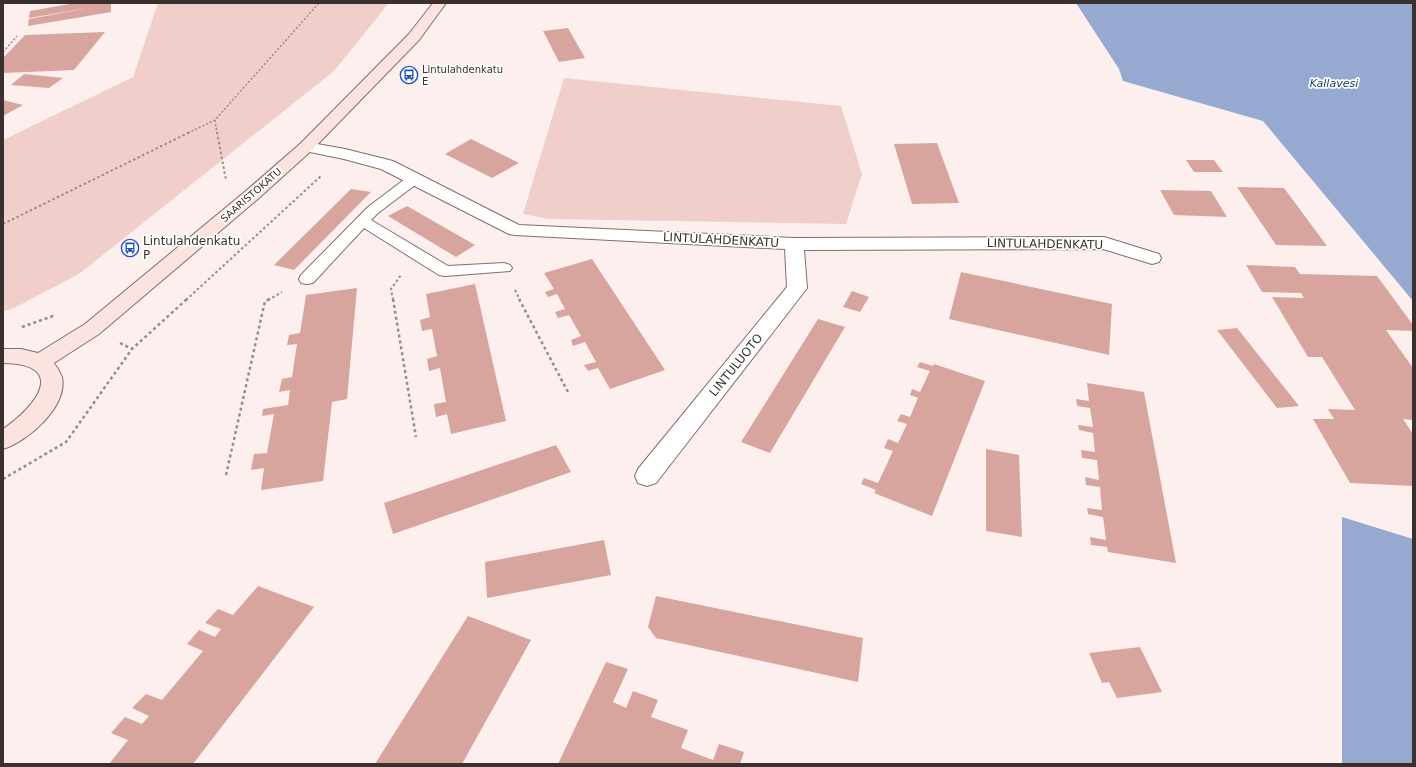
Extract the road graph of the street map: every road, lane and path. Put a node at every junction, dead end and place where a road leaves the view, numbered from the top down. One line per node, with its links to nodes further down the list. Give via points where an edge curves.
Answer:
1 (319, 3): 5 (path)
2 (440, 3): 6 (main road, SAARISTOKATU, via 414,37)
3 (17, 36): 4 (path)
4 (3, 52)
5 (215, 120): 9 (path); 11 (path)
6 (306, 146): 7 (street, LINTULAHDENKATU); 20 (main road, SAARISTOKATU, via 92,329)
7 (345, 154): 8 (street, LINTULAHDENKATU, via 387,165); 26 (path, via 132,349 66,442)
8 (414, 179): 10 (lane); 12 (street, LINTULAHDENKATU, via 515,230)
9 (227, 184)
10 (362, 221): 13 (lane); 16 (lane)
11 (3, 224)
12 (794, 244): 14 (street, LINTULAHDENKATU, via 1104,243); 25 (street, LINTULUOTO, via 797,288)
13 (415, 253): 15 (lane, via 446,271); 22 (path, via 391,289)
14 (1152, 258)
15 (504, 268): 21 (path)
16 (307, 279): 24 (path, via 265,301)
17 (53, 316): 18 (path)
18 (18, 327)
19 (3, 356): 20 (main road, via 22,356)
20 (40, 362): 23 (main road, via 50,372 52,386 46,402 31,420)
21 (569, 394)
22 (416, 437)
23 (3, 440)
24 (226, 475)
25 (647, 476)
26 (3, 479)

